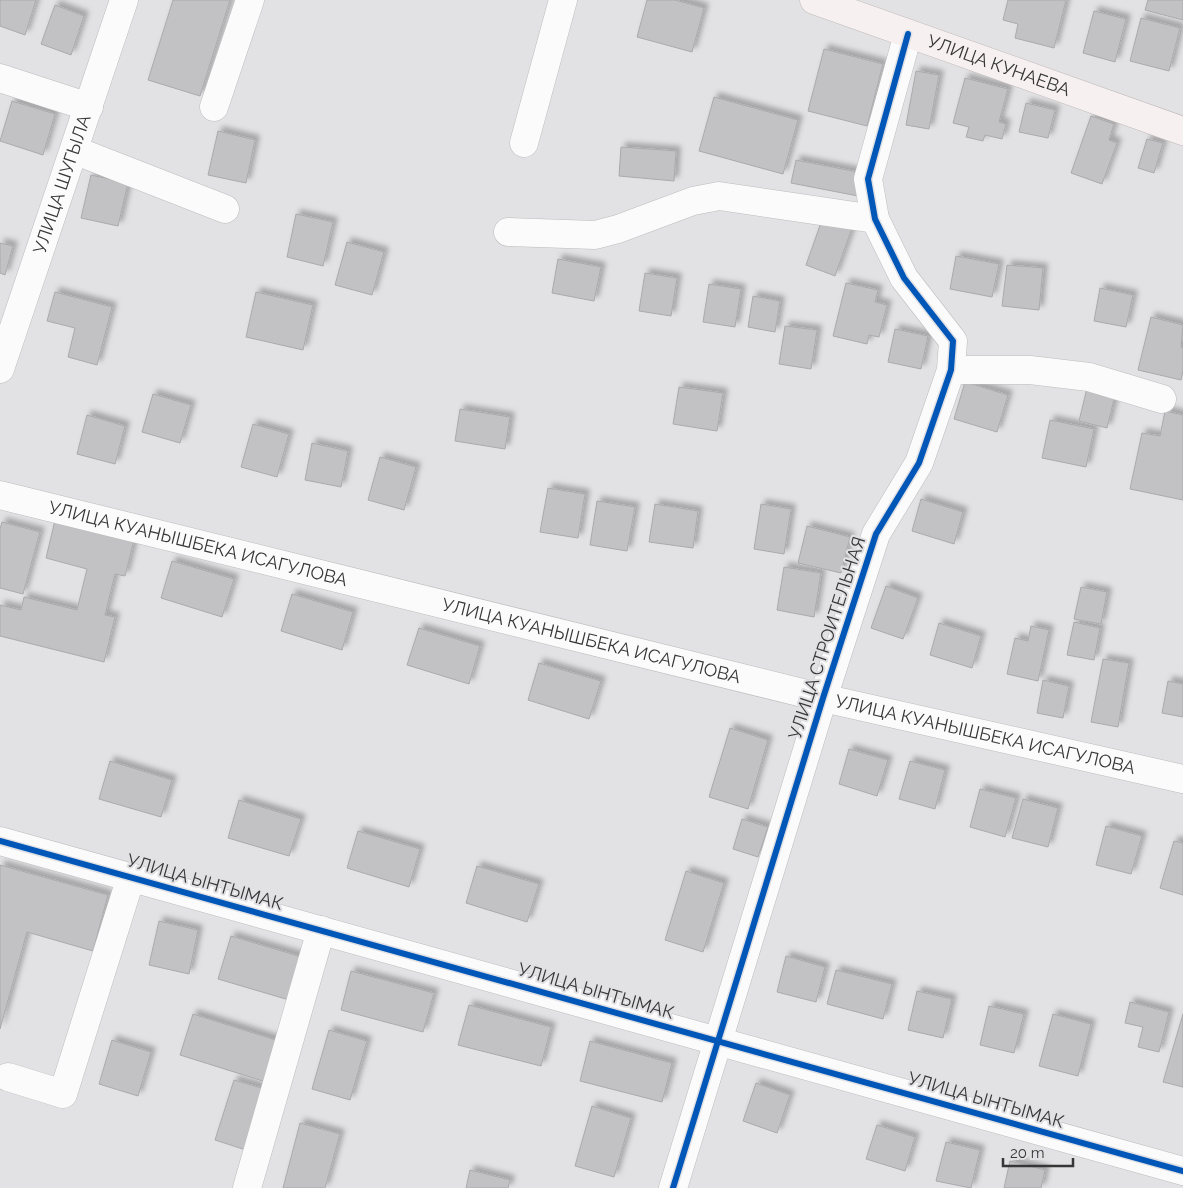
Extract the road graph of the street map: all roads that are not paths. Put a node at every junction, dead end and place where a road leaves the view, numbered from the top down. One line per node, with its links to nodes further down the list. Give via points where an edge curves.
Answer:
1 (124, 0): 7 (street, УЛИЦА ШУГЫЛА)
2 (250, 0): 8 (street)
3 (563, 0): 10 (street)
4 (814, 0): 5 (main road, УЛИЦА КУНАЕВА)
5 (908, 34): 9 (main road, УЛИЦА КУНАЕВА); 13 (street, УЛИЦА СТРОИТЕЛЬНАЯ, via 868,179)
6 (0, 78): 7 (street)
7 (89, 107): 11 (street, УЛИЦА ШУГЫЛА)
8 (214, 107)
9 (1183, 130)
10 (524, 143)
11 (74, 150): 12 (street); 15 (street, УЛИЦА ШУГЫЛА)
12 (225, 209)
13 (874, 219): 14 (street, via 719,196 693,201 618,229 595,234); 16 (street, УЛИЦА СТРОИТЕЛЬНАЯ, via 904,278 953,341)
14 (508, 232)
15 (0, 369)
16 (951, 370): 17 (street, via 1030,370 1089,377); 19 (street, УЛИЦА СТРОИТЕЛЬНАЯ, via 920,464 876,534)
17 (1162, 400)
18 (0, 495): 19 (street, УЛИЦА КУАНЫШБЕКА ИСАГУЛОВА)
19 (823, 698): 20 (street, УЛИЦА КУАНЫШБЕКА ИСАГУЛОВА); 24 (street, УЛИЦА СТРОИТЕЛЬНАЯ)
20 (1183, 779)
21 (0, 841): 22 (street, УЛИЦА ЫНТЫМАК)
22 (131, 877): 23 (street, УЛИЦА ЫНТЫМАК); 25 (street, via 63,1094)
23 (321, 930): 24 (street, УЛИЦА ЫНТЫМАК); 27 (street)
24 (719, 1041): 26 (street, УЛИЦА ЫНТЫМАК); 28 (street, УЛИЦА СТРОИТЕЛЬНАЯ)
25 (8, 1077)
26 (1183, 1171)
27 (247, 1188)
28 (673, 1188)

